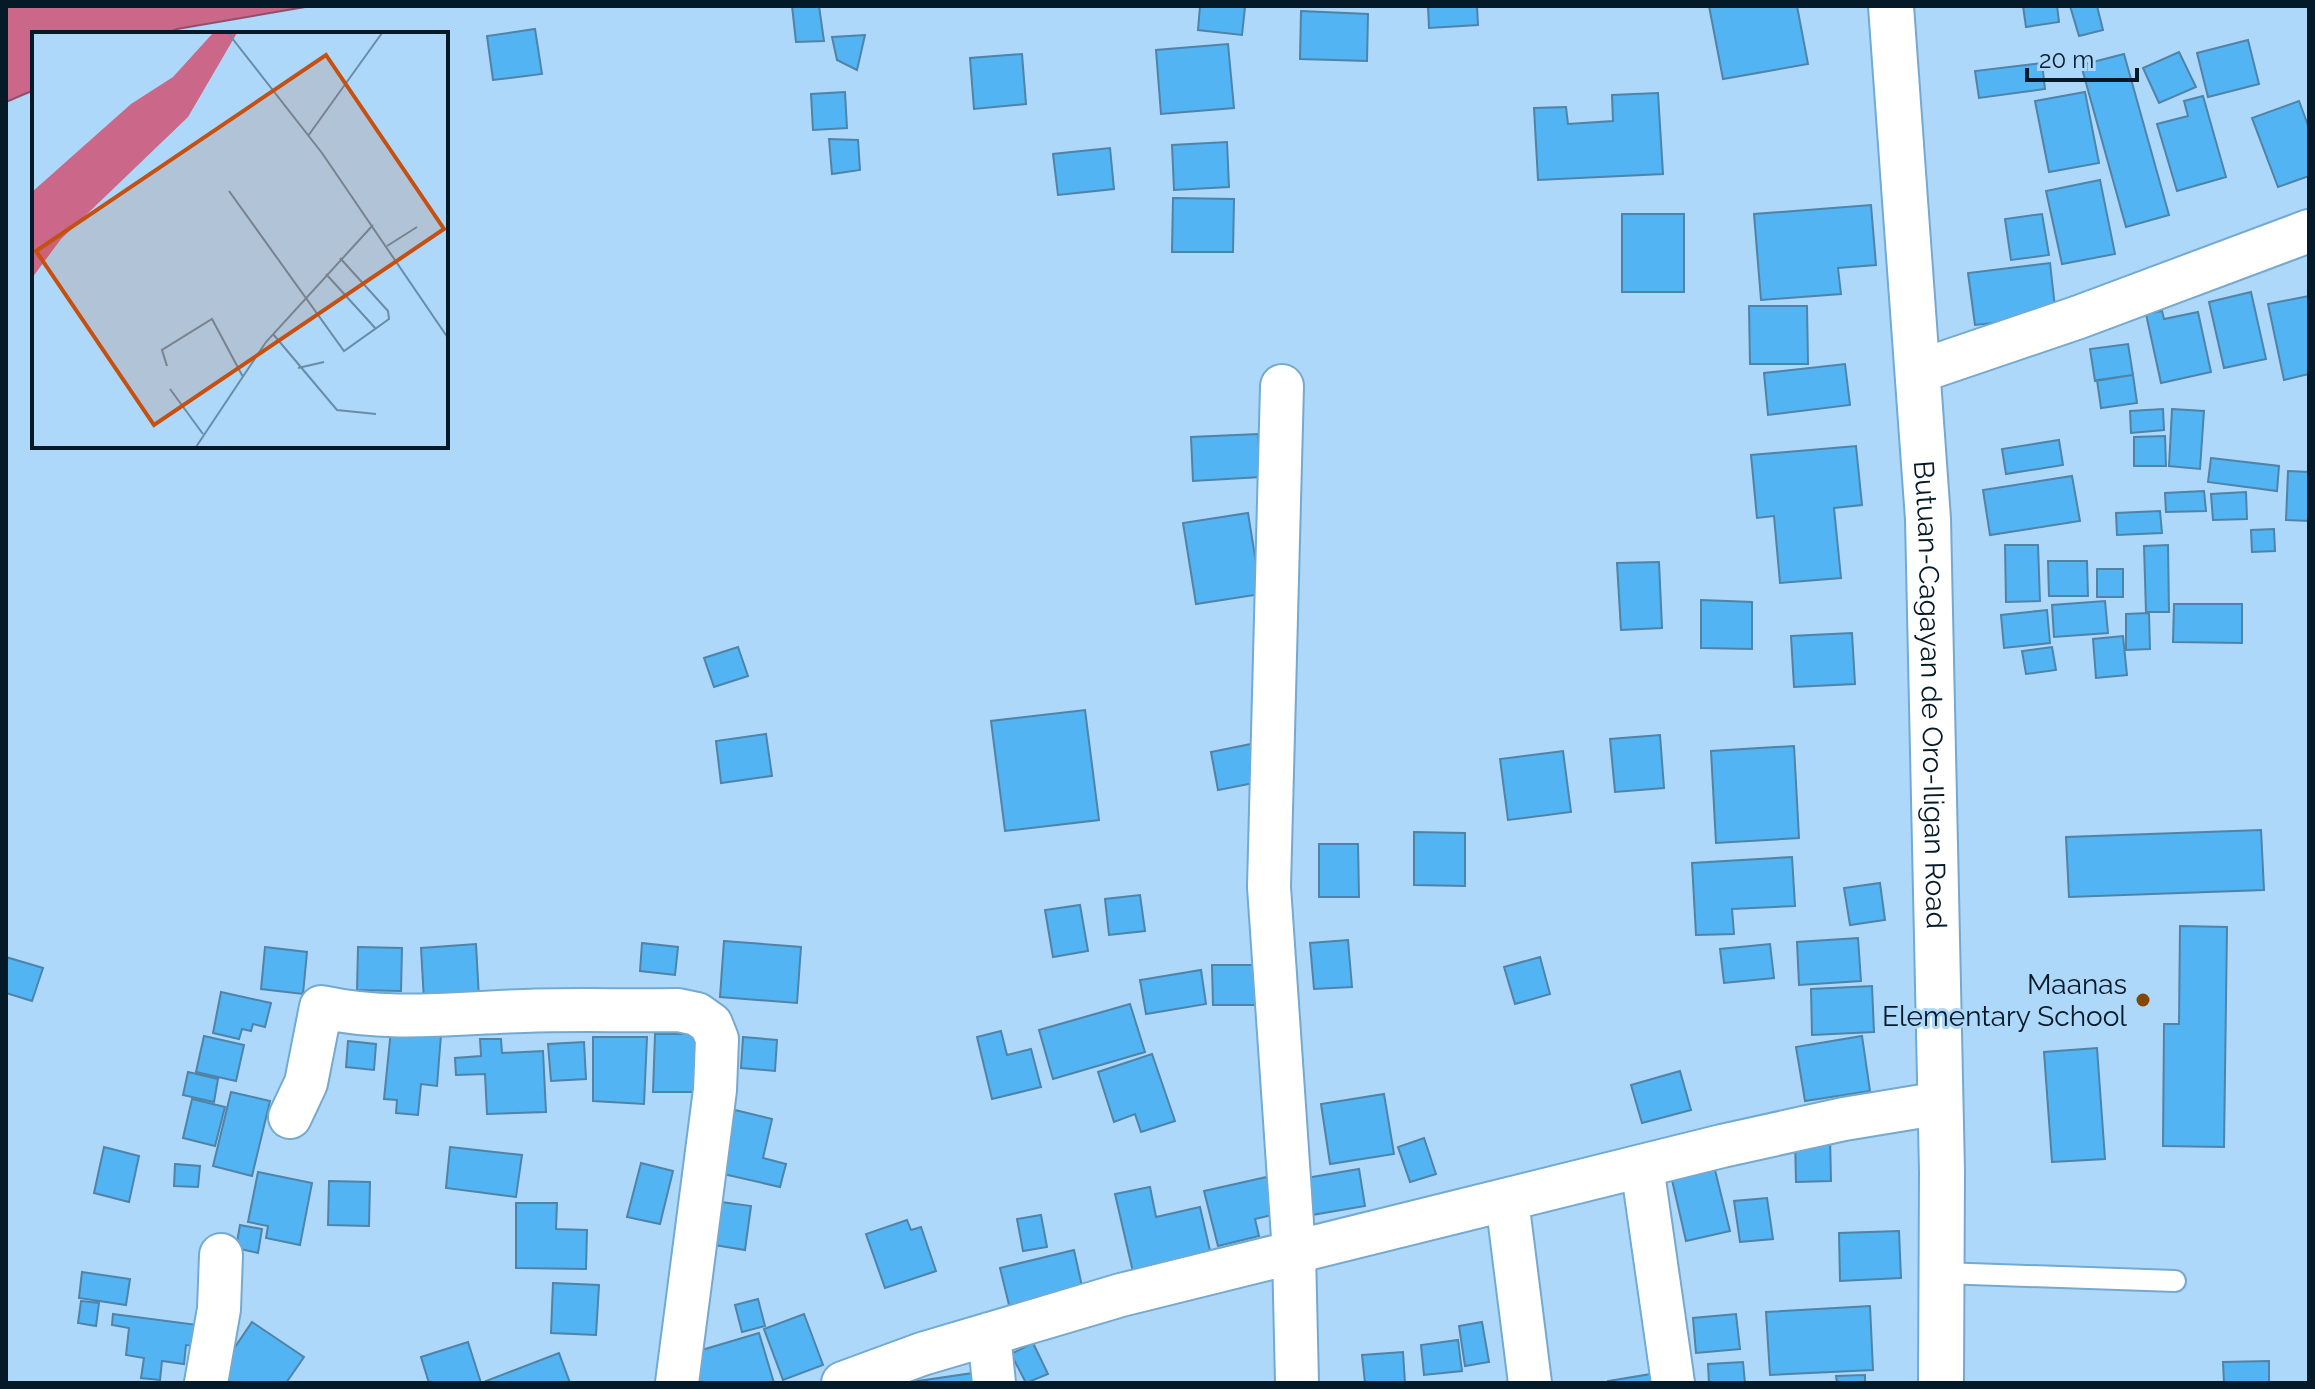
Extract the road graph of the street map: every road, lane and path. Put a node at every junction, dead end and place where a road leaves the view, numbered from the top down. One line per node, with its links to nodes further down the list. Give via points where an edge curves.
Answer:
1 (1891, 6): 3 (highway, Butuan-Cagayan de Oro-Iligan Road)
2 (2309, 231): 3 (street)
3 (1917, 372): 5 (highway, Butuan-Cagayan de Oro-Iligan Road, via 1928,519)
4 (1282, 386): 9 (street, via 1269,887)
5 (1941, 1103): 7 (street, via 1844,1119); 11 (highway, Butuan-Cagayan de Oro-Iligan Road)
6 (290, 1117): 15 (street, via 306,1083 321,1007 420,1017 525,1011 697,1014 711,1024 717,1039 715,1090)
7 (1642, 1166): 8 (street); 20 (street)
8 (1507, 1200): 9 (street); 19 (street)
9 (1294, 1252): 13 (street); 18 (street)
10 (221, 1255): 14 (street, via 219,1309)
11 (1942, 1273): 12 (lane); 21 (highway, Butuan-Cagayan de Oro-Iligan Road)
12 (2175, 1281)
13 (989, 1334): 16 (street); 17 (street)
14 (206, 1383)
15 (677, 1383)
16 (843, 1383)
17 (994, 1383)
18 (1297, 1383)
19 (1530, 1383)
20 (1673, 1383)
21 (1941, 1383)

